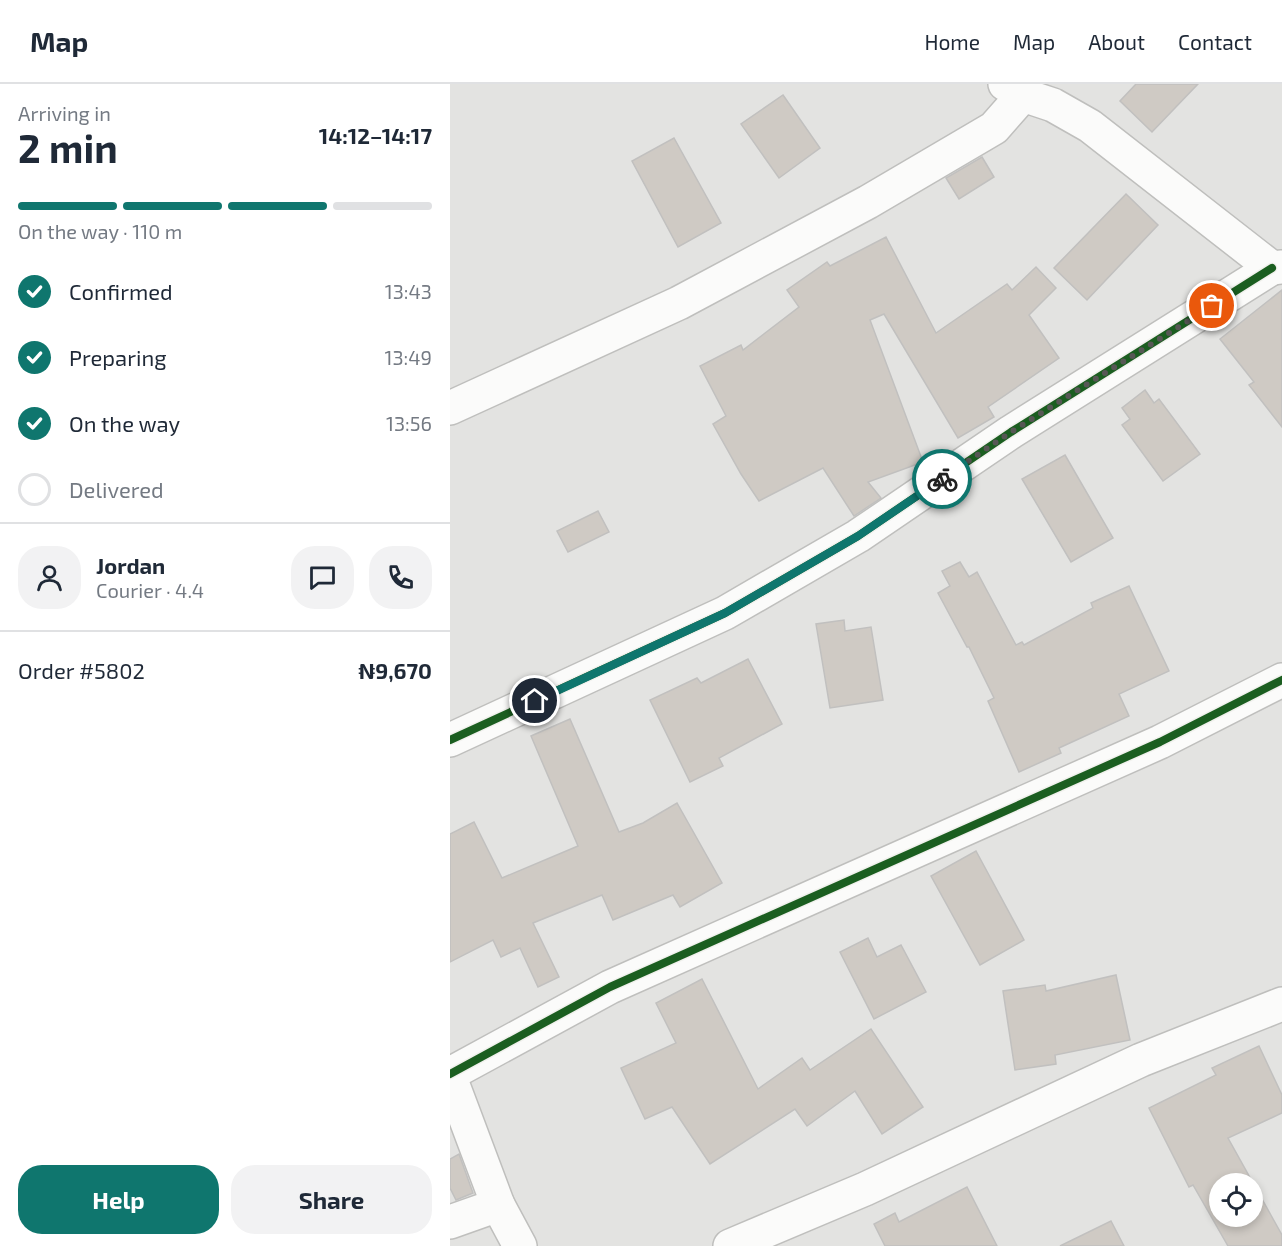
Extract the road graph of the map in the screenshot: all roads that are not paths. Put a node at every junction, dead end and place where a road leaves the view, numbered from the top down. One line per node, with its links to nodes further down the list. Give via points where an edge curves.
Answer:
1 (1014, 90): 2 (street, via 1053,105 1090,126); 3 (street, via 994,128 868,202 679,303)
2 (1277, 268): 5 (street, via 1011,432 858,536 735,607)
3 (450, 408)
4 (1282, 680): 7 (street, via 1160,742 610,987)
5 (450, 740)
6 (1282, 1004): 11 (street, via 1141,1060 866,1189)
7 (450, 1076): 8 (street)
8 (498, 1204): 9 (street); 10 (street)
9 (450, 1222)
10 (520, 1246)
11 (730, 1246)

